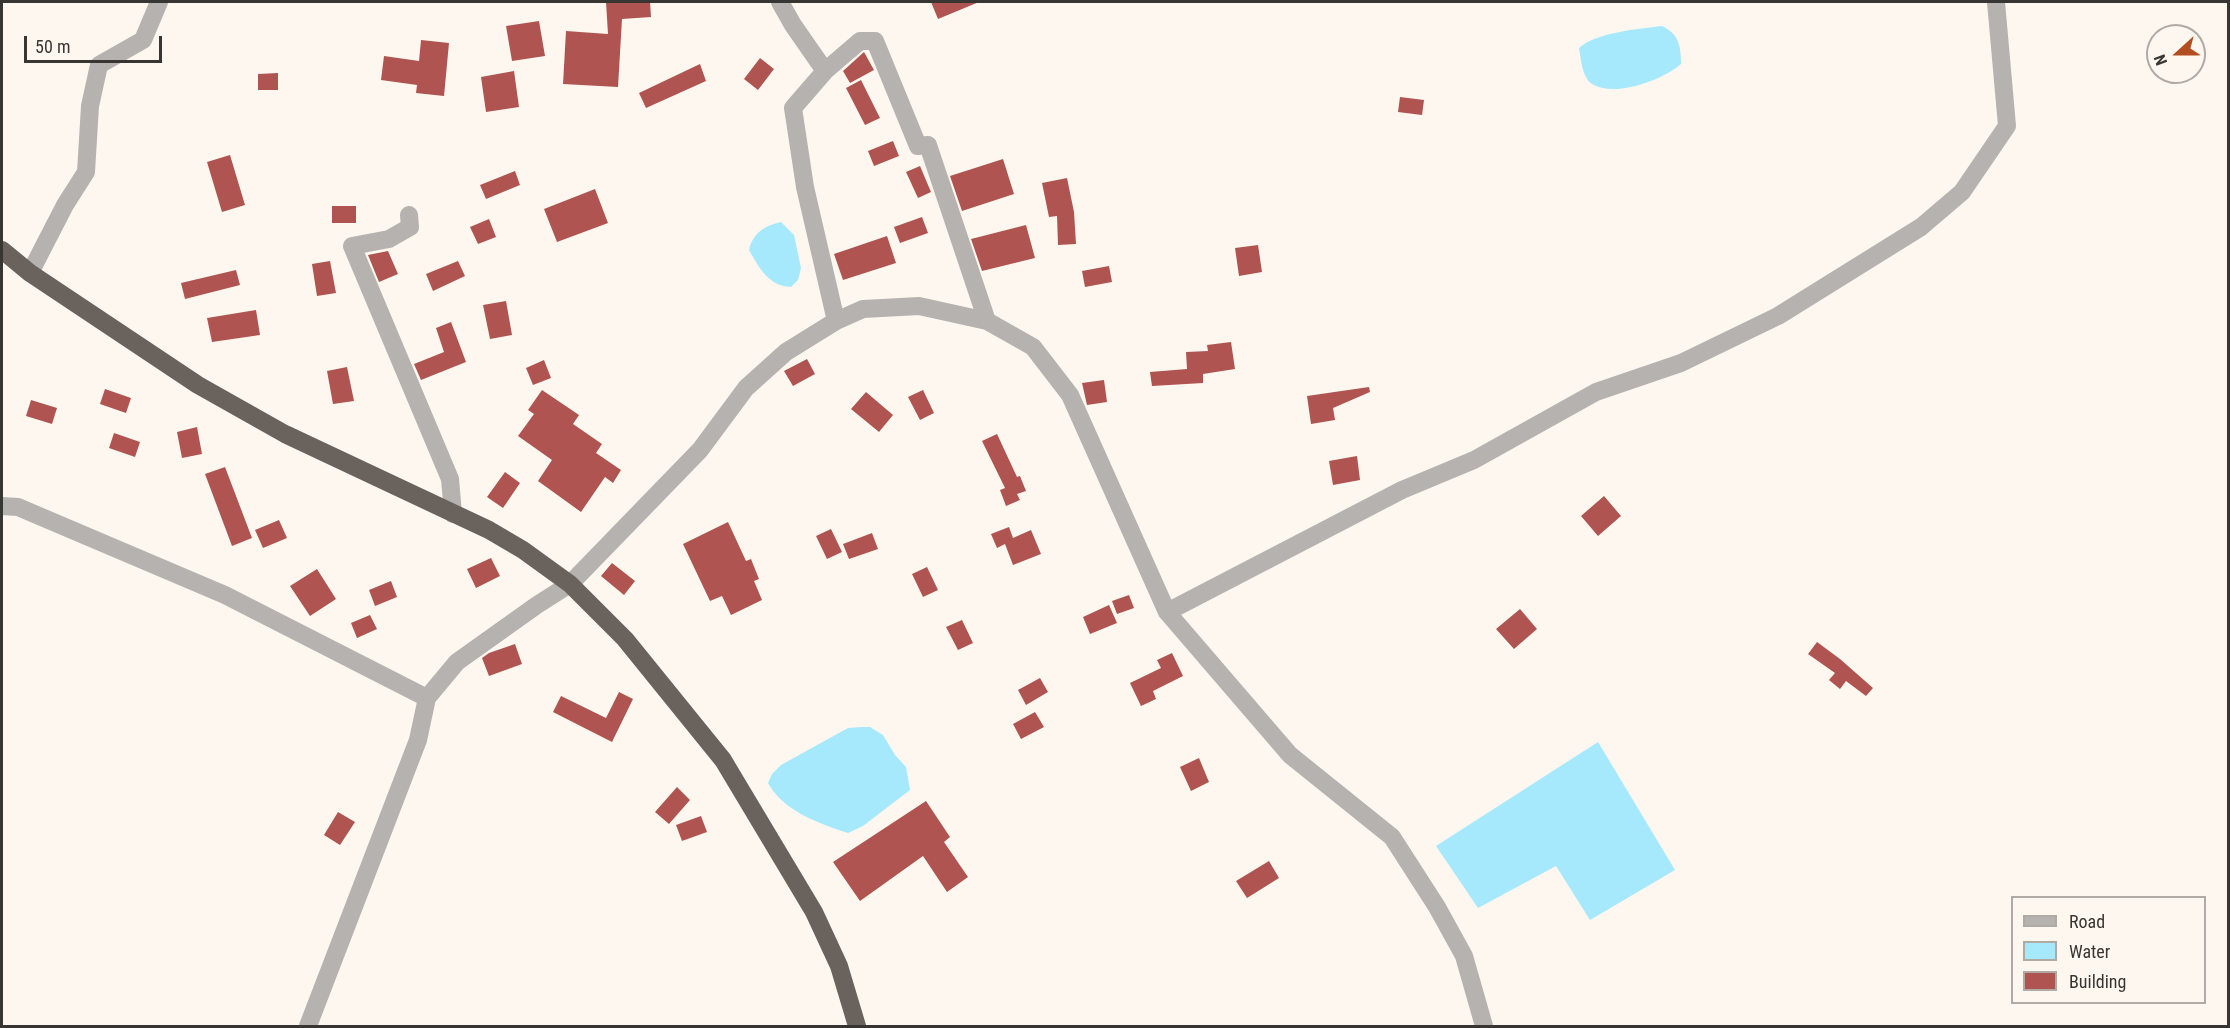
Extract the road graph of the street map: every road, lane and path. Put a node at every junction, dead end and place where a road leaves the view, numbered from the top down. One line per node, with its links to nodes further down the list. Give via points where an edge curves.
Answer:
1 (159, 2): 7 (street, via 143,40 99,65 90,106 86,172)
2 (780, 2): 4 (street)
3 (1996, 2): 13 (street, via 2007,126 1962,192 1921,227 1778,316 1681,363 1596,392 1474,460 1402,490)
4 (825, 71): 8 (street, via 793,108 805,187); 9 (street, via 860,41 875,40 918,146 928,145)
5 (409, 215): 11 (street, via 410,228 389,239 352,246 450,479)
6 (2, 250): 7 (highway)
7 (30, 273): 11 (highway, via 207,390 285,434)
8 (837, 321): 9 (street, via 863,309 919,306); 12 (street, via 786,352 746,388 700,450)
9 (987, 321): 13 (street, via 1032,347 1070,395)
10 (2, 506): 14 (street, via 18,507 225,595)
11 (453, 514): 12 (highway, via 498,535)
12 (570, 584): 14 (street, via 458,662); 16 (highway, via 625,639 723,760 814,912 839,966)
13 (1167, 612): 17 (street, via 1290,755 1392,837 1464,956)
14 (427, 698): 15 (street, via 418,740)
15 (308, 1026)
16 (857, 1026)
17 (1484, 1026)

